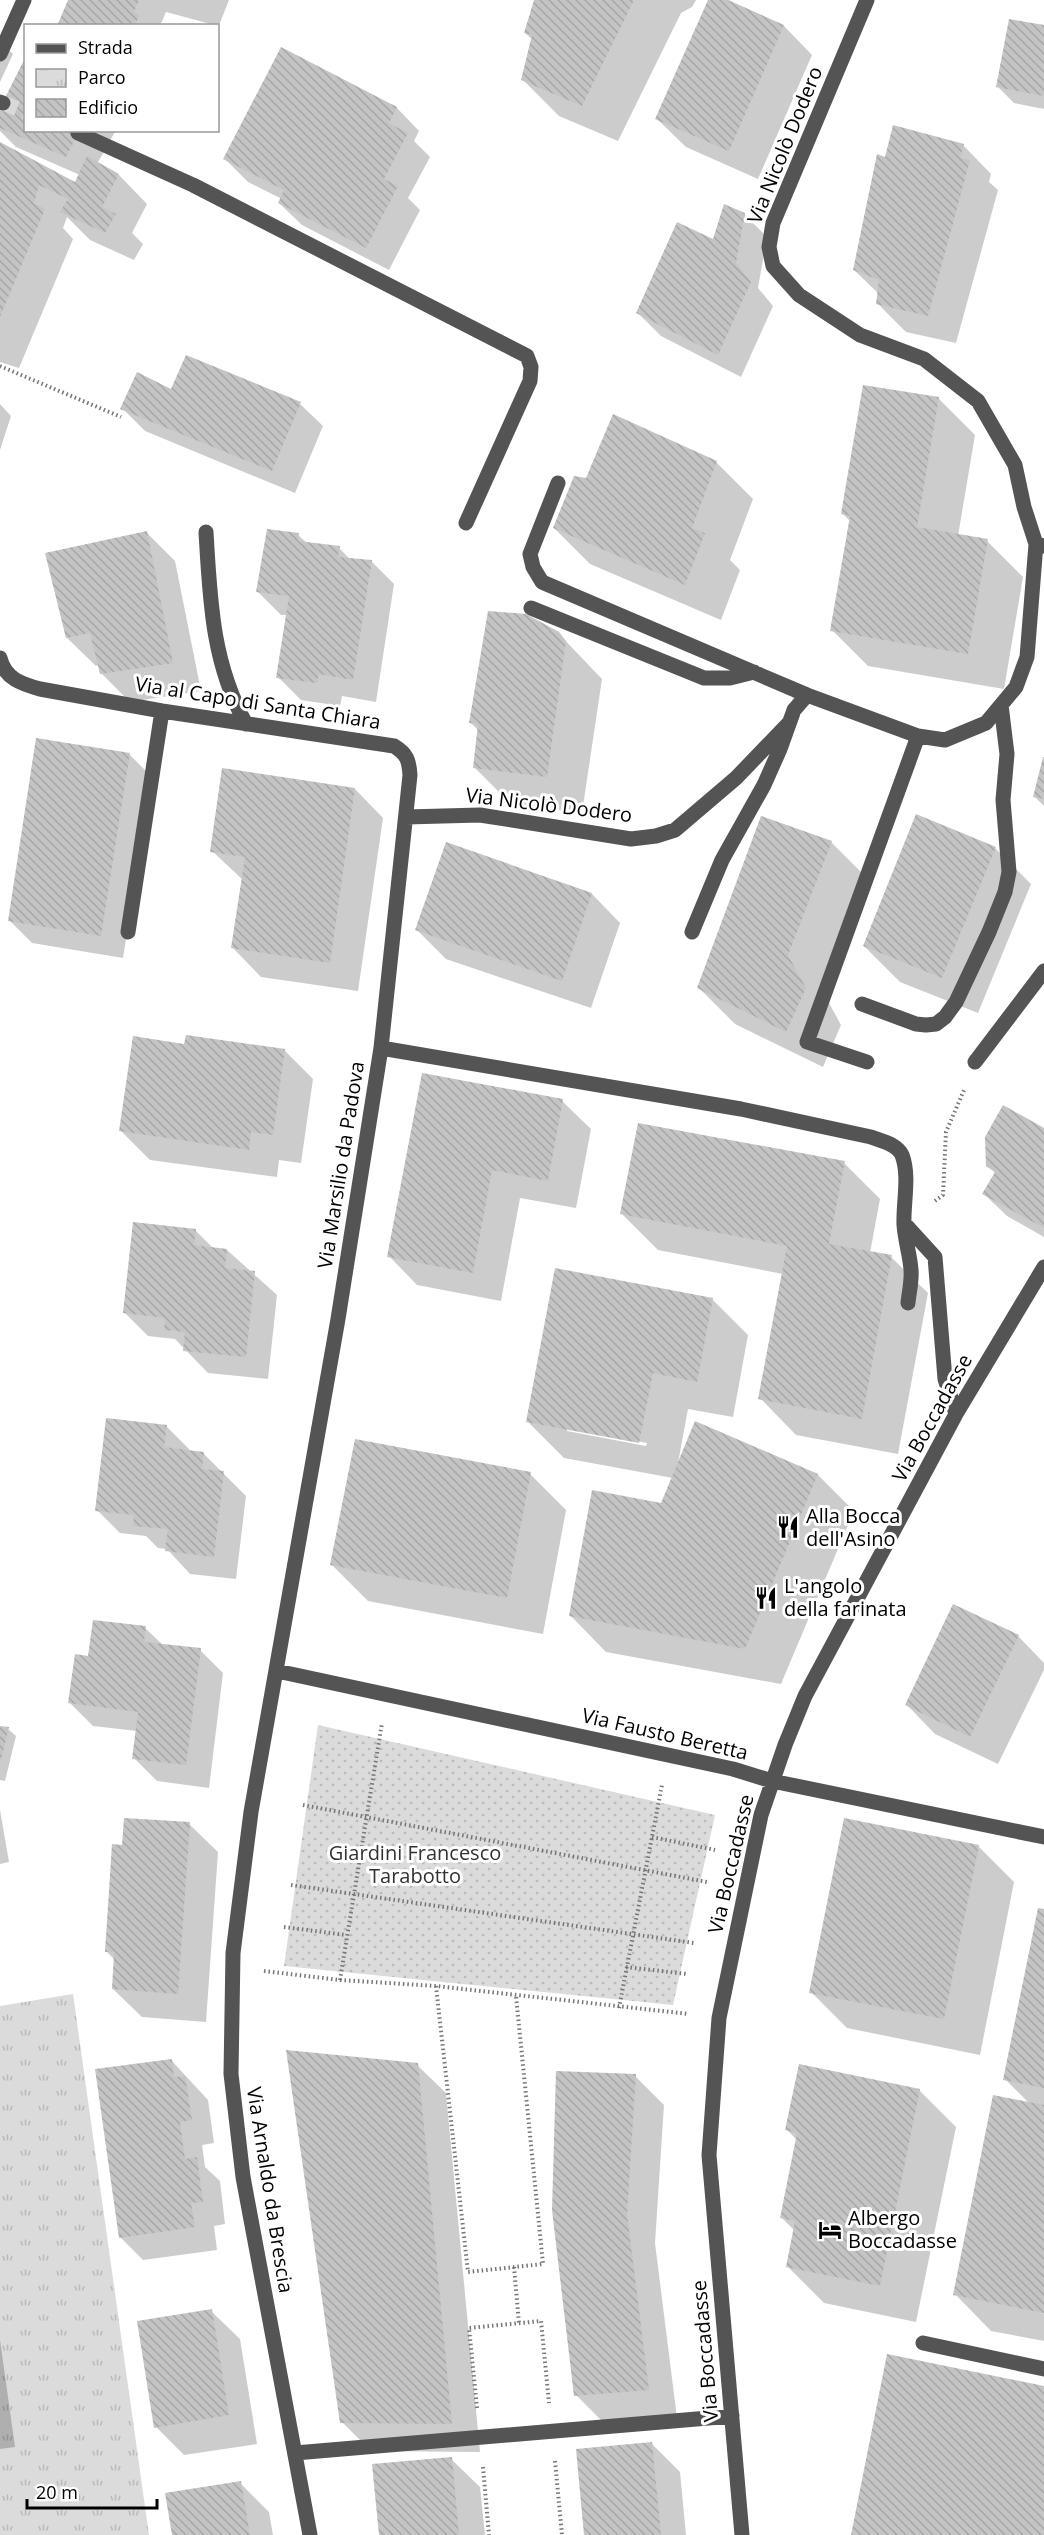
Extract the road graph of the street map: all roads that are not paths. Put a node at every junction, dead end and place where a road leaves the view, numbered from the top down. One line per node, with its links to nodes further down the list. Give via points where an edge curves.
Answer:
1 (24, 0): 3 (street)
2 (867, 0): 8 (street, Via Nicolò Dodero, via 773,223 769,247 773,266 799,295 860,335 924,359 978,401 1016,465 1024,507)
3 (0, 54)
4 (78, 133): 6 (street, via 193,185 527,357 530,381)
5 (558, 483): 11 (street, Via Nicolò Dodero, via 530,554 542,582)
6 (466, 523)
7 (206, 532): 15 (street, via 209,590 219,656 232,699)
8 (1040, 545): 13 (street, Via Nicolò Dodero, via 1027,657 1016,687)
9 (531, 608): 11 (street, via 704,678)
10 (0, 658): 14 (street, Via al Capo di Santa Chiara, via 8,675 21,684)
11 (754, 672): 12 (street, Via Nicolò Dodero)
12 (807, 695): 16 (street, Via Nicolò Dodero); 17 (street, Via Nicolò Dodero)
13 (1001, 705): 17 (street, Via Nicolò Dodero, via 986,723 968,732 945,740); 22 (street, via 1007,754 1003,800 1009,872 989,932 956,1002 936,1024 916,1024)
14 (162, 711): 15 (street, Via al Capo di Santa Chiara); 19 (street)
15 (246, 724): 18 (street, Via al Capo di Santa Chiara, via 394,746 403,751 409,760)
16 (788, 724): 18 (street, Via Nicolò Dodero, via 736,778 684,823 656,836 631,839 480,814); 20 (street, Via Nicolò Dodero, via 768,776 722,860)
17 (918, 736): 24 (street, via 807,1042)
18 (405, 817): 23 (street, Via al Capo di Santa Chiara)
19 (128, 932)
20 (692, 932)
21 (1044, 971): 25 (street)
22 (862, 1004)
23 (381, 1048): 26 (street, Via Marsilio da Padova, via 741,1109 871,1137 896,1147 902,1155); 30 (street, Via Marsilio da Padova)
24 (867, 1062)
25 (975, 1062)
26 (904, 1223): 28 (street, Via Marsilio da Padova, via 911,1270); 29 (street, via 935,1257 945,1379)
27 (1044, 1267): 29 (street, Via Boccadasse)
28 (908, 1303)
29 (956, 1414): 31 (street, Via Boccadasse, via 805,1696)
30 (277, 1671): 31 (street, Via Fausto Beretta, via 733,1769); 36 (street, Via Arnaldo da Brescia, via 251,1812 233,1953 231,2074 243,2177)
31 (772, 1781): 32 (street, Via Fausto Beretta); 35 (street, Via Boccadasse, via 761,1815 719,2018 709,2155)
32 (1044, 1837)
33 (923, 2343): 34 (street)
34 (1044, 2369)
35 (732, 2416): 36 (street); 38 (street, Via Boccadasse)
36 (295, 2453): 37 (street, Via Arnaldo da Brescia)
37 (310, 2535)
38 (742, 2535)

